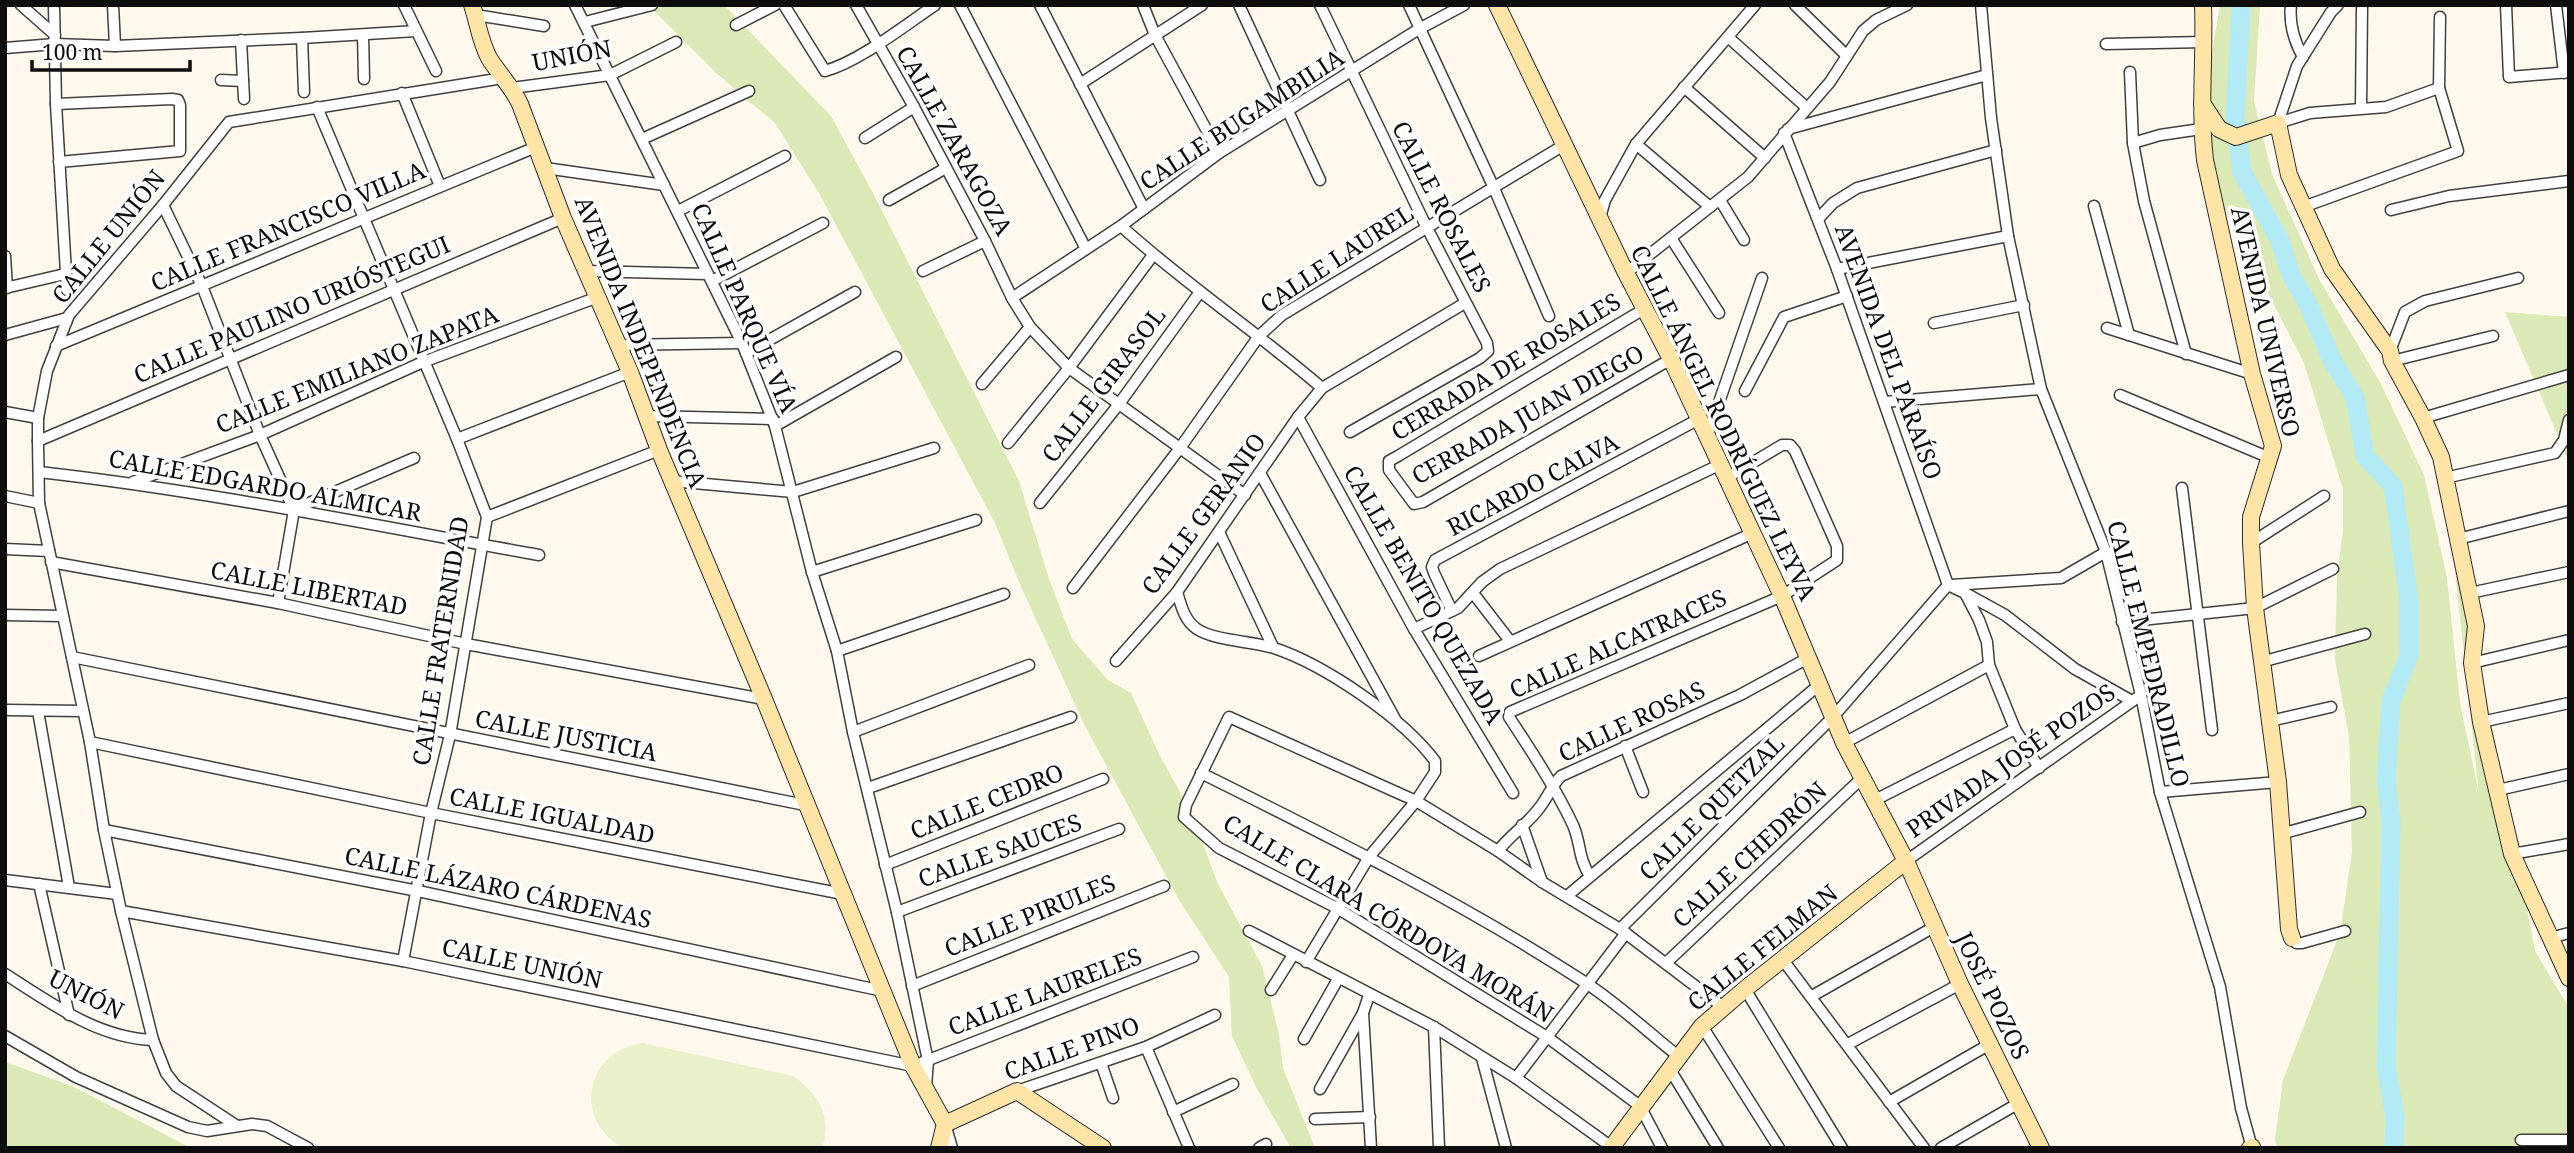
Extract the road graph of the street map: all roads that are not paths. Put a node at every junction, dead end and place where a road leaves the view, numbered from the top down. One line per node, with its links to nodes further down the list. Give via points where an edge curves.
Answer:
1 (21, 5): 41 (street)
2 (54, 5): 41 (street)
3 (113, 5): 47 (street)
4 (404, 5): 36 (street)
5 (575, 5): 32 (street, CALLE PARQUE VÍA)
6 (652, 5): 32 (street)
7 (775, 5): 33 (street)
8 (784, 5): 45 (street, via 825,71)
9 (856, 5): 45 (street, CALLE ZARAGOZA)
10 (935, 5): 45 (street)
11 (960, 5): 116 (street)
12 (1040, 5): 61 (street)
13 (1143, 5): 38 (street)
14 (1202, 5): 38 (street)
15 (1239, 5): 74 (street)
16 (1320, 5): 54 (street, CALLE ROSALES)
17 (1409, 5): 35 (street)
18 (1464, 5): 35 (street, CALLE BUGAMBILIA)
19 (1497, 5): 82 (street, CALLE ÁNGEL RODRÍGUEZ LEYVA)
20 (1755, 5): 39 (street)
21 (1795, 5): 49 (street)
22 (1907, 5): 49 (street, via 1863,31)
23 (1981, 5): 56 (street, CALLE EMPEDRADILLO)
24 (2203, 5): 44 (street, AVENIDA UNIVERSO)
25 (2291, 5): 50 (street, via 2295,42)
26 (2338, 5): 50 (street)
27 (2362, 5): 73 (street)
28 (2506, 5): 53 (street, via 2509,76)
29 (2556, 5): 53 (street)
30 (474, 10): 34 (street); 60 (street, AVENIDA INDEPENDENCIA, via 480,39)
31 (2440, 17): 63 (street)
32 (585, 22): 55 (street, CALLE PARQUE VÍA)
33 (736, 25)
34 (544, 26)
35 (1419, 29): 54 (street, CALLE BUGAMBILIA); 94 (street)
36 (416, 31): 37 (street); 51 (street)
37 (363, 35): 40 (street); 57 (street)
38 (1155, 35): 61 (street); 85 (street)
39 (1728, 37): 62 (street); 72 (street)
40 (302, 38): 42 (street); 65 (street)
41 (55, 40): 47 (street); 48 (street); 69 (street)
42 (241, 40): 47 (street); 59 (street)
43 (676, 42): 55 (street, UNIÓN)
44 (2204, 42): 46 (street); 68 (street, AVENIDA UNIVERSO)
45 (877, 44): 71 (street, CALLE ZARAGOZA)
46 (2106, 44)
47 (115, 46)
48 (5, 48)
49 (1847, 56): 72 (street)
50 (2303, 57): 75 (street)
51 (436, 71)
52 (2130, 72): 80 (street)
53 (2566, 72)
54 (1351, 73): 74 (street, CALLE BUGAMBILIA); 111 (street, CALLE ROSALES)
55 (610, 75): 60 (street, UNIÓN); 79 (street, CALLE PARQUE VÍA)
56 (1987, 75): 77 (street); 84 (street, CALLE EMPEDRADILLO)
57 (364, 79)
58 (221, 80): 59 (street)
59 (243, 81): 67 (street)
60 (507, 83): 66 (street, CALLE UNIÓN); 83 (street, AVENIDA INDEPENDENCIA)
61 (1080, 84): 102 (street)
62 (1684, 88): 81 (street); 87 (street)
63 (2439, 88): 73 (street, via 2386,107); 101 (street, via 2458,151)
64 (749, 91): 79 (street)
65 (304, 92)
66 (402, 93): 70 (street, CALLE UNIÓN); 95 (street)
67 (244, 99)
68 (2202, 103): 75 (street, via 2219,129 2236,138); 76 (street, AVENIDA UNIVERSO)
69 (56, 104): 88 (street); 88 (street, via 172,99 180,105 180,151)
70 (317, 107): 98 (street, CALLE UNIÓN, via 229,122); 105 (street, CALLE FRATERNIDAD)
71 (914, 107): 78 (street); 90 (street, CALLE ZARAGOZA)
72 (1807, 108): 77 (street)
73 (2361, 108): 75 (street, via 2310,113)
74 (1287, 113): 85 (street, CALLE BUGAMBILIA); 91 (street)
75 (2278, 123): 101 (street, via 2289,175)
76 (2201, 129): 80 (street); 160 (street, AVENIDA UNIVERSO)
77 (1786, 131): 87 (street); 108 (street, AVENIDA DEL PARAÍSO)
78 (865, 138)
79 (642, 139): 93 (street, CALLE PARQUE VÍA)
80 (2133, 143): 152 (street)
81 (1636, 144): 100 (street); 107 (street)
82 (1564, 145): 94 (street, CALLE LAUREL); 107 (street, CALLE ÁNGEL RODRÍGUEZ LEYVA)
83 (536, 146): 89 (street, AVENIDA INDEPENDENCIA); 95 (street, CALLE FRANCISCO VILLA)
84 (1996, 150): 108 (street, via 1857,188); 112 (street, CALLE EMPEDRADILLO)
85 (1219, 153): 102 (street, CALLE BUGAMBILIA)
86 (785, 156): 104 (street)
87 (1765, 158): 97 (street)
88 (59, 162): 123 (street)
89 (545, 168): 93 (street); 106 (street, AVENIDA INDEPENDENCIA)
90 (946, 168): 96 (street); 115 (street, CALLE ZARAGOZA)
91 (1320, 180)
92 (2569, 181): 103 (street, via 2449,196)
93 (664, 185): 104 (street, CALLE PARQUE VÍA)
94 (1493, 186): 111 (street, CALLE LAUREL); 140 (street)
95 (440, 187): 105 (street, CALLE FRANCISCO VILLA)
96 (889, 200)
97 (1720, 200): 100 (street); 114 (street)
98 (163, 205): 127 (street); 141 (street, CALLE UNIÓN)
99 (2094, 206): 146 (street)
100 (1710, 207): 113 (street)
101 (2303, 207): 153 (street, via 2332,269)
102 (1144, 209): 110 (street, CALLE BUGAMBILIA)
103 (2391, 210)
104 (678, 211): 124 (street, CALLE PARQUE VÍA)
105 (363, 218): 127 (street, CALLE FRANCISCO VILLA); 130 (street, CALLE FRATERNIDAD)
106 (563, 218): 120 (street, AVENIDA INDEPENDENCIA); 130 (street, CALLE PAULINO URIÓSTEGUI)
107 (1600, 218): 122 (street, CALLE ÁNGEL RODRÍGUEZ LEYVA)
108 (1818, 219): 119 (street, AVENIDA DEL PARAÍSO)
109 (823, 223): 124 (street)
110 (1121, 226): 116 (street, CALLE BUGAMBILIA); 117 (street)
111 (1426, 226): 136 (street, CALLE ROSALES); 148 (street, CALLE LAUREL, via 1282,315)
112 (2008, 236): 119 (street); 137 (street, CALLE EMPEDRADILLO)
113 (1671, 238): 122 (street); 139 (street)
114 (1744, 240)
115 (985, 241): 121 (street); 135 (street, CALLE ZARAGOZA)
116 (1086, 249): 135 (street, CALLE BUGAMBILIA)
117 (1153, 255): 132 (street); 158 (street)
118 (5, 256): 128 (street)
119 (1837, 269): 133 (street, AVENIDA DEL PARAÍSO)
120 (586, 271): 124 (street); 134 (street, AVENIDA INDEPENDENCIA)
121 (923, 271)
122 (1626, 273): 138 (street, CALLE ÁNGEL RODRÍGUEZ LEYVA)
123 (65, 274): 128 (street); 129 (street)
124 (710, 277): 151 (street, CALLE PARQUE VÍA)
125 (1762, 278): 179 (street)
126 (2518, 278): 153 (street, via 2425,301 2405,312)
127 (202, 286): 150 (street, CALLE FRANCISCO VILLA); 156 (street)
128 (6, 288)
129 (67, 290)
130 (393, 290): 156 (street, CALLE PAULINO URIÓSTEGUI); 157 (street, CALLE FRATERNIDAD)
131 (855, 292): 151 (street)
132 (1200, 292): 148 (street); 168 (street, CALLE GIRASOL)
133 (1847, 296): 165 (street, via 1784,317); 167 (street, AVENIDA DEL PARAÍSO)
134 (598, 297): 149 (street, AVENIDA INDEPENDENCIA); 157 (street, CALLE EMILIANO ZAPATA)
135 (1012, 298): 143 (street, CALLE ZARAGOZA)
136 (1465, 303): 163 (street, CALLE GERANIO); 177 (street, CALLE ROSALES, via 1488,351)
137 (2024, 305): 142 (street); 164 (street, CALLE EMPEDRADILLO)
138 (1644, 309): 155 (street, CALLE ÁNGEL RODRÍGUEZ LEYVA); 188 (street, CERRADA DE ROSALES)
139 (1719, 313)
140 (1549, 316)
141 (68, 318): 145 (street); 150 (street, CALLE UNIÓN)
142 (1934, 323)
143 (1030, 327): 158 (street, CALLE ZARAGOZA); 162 (street)
144 (2106, 328): 146 (street)
145 (5, 335)
146 (2129, 335): 152 (street)
147 (2493, 335): 153 (street)
148 (1259, 336): 163 (street); 184 (street, CALLE LAUREL)
149 (618, 345): 151 (street); 159 (street, AVENIDA INDEPENDENCIA)
150 (56, 346): 172 (street, CALLE UNIÓN)
151 (744, 348): 176 (street, CALLE PARQUE VÍA)
152 (2186, 354): 160 (street)
153 (2391, 356): 173 (street)
154 (896, 357): 176 (street)
155 (1671, 359): 174 (street, CALLE ÁNGEL RODRÍGUEZ LEYVA); 188 (street, CERRADA JUAN DIEGO, via 1423,502 1414,504 1409,499 1388,470)
156 (230, 360): 178 (street); 181 (street, CALLE PAULINO URIÓSTEGUI)
157 (423, 362): 178 (street, CALLE EMILIANO ZAPATA); 180 (street, CALLE FRATERNIDAD)
158 (1069, 368): 168 (street, CALLE ZARAGOZA); 182 (street)
159 (630, 372): 170 (street, AVENIDA INDEPENDENCIA); 180 (street)
160 (2252, 374): 187 (street, AVENIDA UNIVERSO, via 2273,446)
161 (2569, 375): 173 (street)
162 (982, 384)
163 (1322, 388): 171 (street, CALLE GERANIO)
164 (2041, 389): 167 (street); 212 (street, CALLE EMPEDRADILLO)
165 (1745, 391)
166 (2120, 396): 187 (street)
167 (1884, 402): 218 (street, AVENIDA DEL PARAÍSO)
168 (1119, 404): 184 (street, CALLE ZARAGOZA); 201 (street, CALLE GIRASOL)
169 (5, 412): 172 (street)
170 (646, 416): 176 (street); 185 (street, AVENIDA INDEPENDENCIA)
171 (1298, 417): 191 (street, CALLE GERANIO); 233 (street, CALLE BENITO QUEZADA)
172 (38, 418): 181 (street, CALLE UNIÓN)
173 (2423, 418): 192 (street)
174 (1699, 419): 179 (street, CALLE ÁNGEL RODRÍGUEZ LEYVA); 228 (street, RICARDO CALVA, via 1435,560 1434,573)
175 (2569, 420): 192 (street, via 2555,453)
176 (774, 422): 196 (street, CALLE PARQUE VÍA)
177 (1350, 432)
178 (260, 435): 194 (street, CALLE EMILIANO ZAPATA); 202 (street)
179 (1707, 437): 190 (street, CALLE ÁNGEL RODRÍGUEZ LEYVA)
180 (457, 439): 204 (street, CALLE FRATERNIDAD)
181 (38, 441): 189 (street, CALLE UNIÓN)
182 (1008, 443)
183 (934, 448): 196 (street)
184 (1180, 448): 197 (street, CALLE ZARAGOZA); 219 (street, CALLE LAUREL)
185 (659, 450): 193 (street, AVENIDA INDEPENDENCIA); 204 (street)
186 (414, 458): 202 (street)
187 (2270, 458): 209 (street, AVENIDA UNIVERSO, via 2251,517)
188 (1389, 461)
189 (39, 472): 194 (street, CALLE EDGARDO ALMICAR); 200 (street, CALLE UNIÓN)
190 (1722, 472): 207 (street, CALLE ÁNGEL RODRÍGUEZ LEYVA); 221 (street, via 1500,569); 225 (street, via 1782,445 1796,451 1838,546 1837,561)
191 (1260, 473): 197 (street, CALLE GERANIO); 258 (street)
192 (2445, 478): 208 (street)
193 (672, 481): 196 (street); 250 (street, AVENIDA INDEPENDENCIA)
194 (131, 482): 202 (street, CALLE EDGARDO ALMICAR)
195 (2182, 488): 229 (street)
196 (793, 492): 216 (street, CALLE PARQUE VÍA)
197 (1245, 495): 206 (street, CALLE GERANIO)
198 (5, 496): 200 (street)
199 (2324, 496): 209 (street)
200 (39, 503): 214 (street, CALLE UNIÓN)
201 (1040, 503)
202 (294, 510): 210 (street, CALLE EDGARDO ALMICAR); 226 (street)
203 (2569, 511): 208 (street)
204 (486, 517): 210 (street, CALLE FRATERNIDAD)
205 (976, 520): 216 (street)
206 (1219, 532): 220 (street, CALLE GERANIO); 238 (street)
207 (1752, 533): 225 (street, CALLE ÁNGEL RODRÍGUEZ LEYVA); 236 (street)
208 (2458, 539): 223 (street)
209 (2251, 543): 227 (street, AVENIDA UNIVERSO)
210 (483, 545): 213 (street, CALLE EDGARDO ALMICAR); 237 (street, CALLE FRATERNIDAD)
211 (5, 549): 214 (street, CALLE LIBERTAD)
212 (2106, 552): 218 (street, via 2061,578); 232 (street, CALLE EMPEDRADILLO)
213 (539, 555)
214 (50, 556): 226 (street, CALLE LIBERTAD); 231 (street, CALLE UNIÓN)
215 (2333, 569): 227 (street)
216 (812, 572): 239 (street, CALLE PARQUE VÍA)
217 (2569, 572): 223 (street)
218 (1948, 586): 222 (street); 257 (street, CALLE QUETZAL)
219 (1073, 588)
220 (1177, 592): 238 (street, via 1183,613 1196,629); 243 (street, CALLE GERANIO)
221 (1473, 593): 228 (street); 236 (street)
222 (1965, 593): 247 (street, via 1987,642); 249 (street, via 2005,615 2076,669)
223 (2470, 593): 245 (street, via 2476,626)
224 (1004, 594): 239 (street)
225 (1782, 596): 242 (street, CALLE ÁNGEL RODRÍGUEZ LEYVA); 274 (street, CALLE ALCATRACES, via 1510,712)
226 (278, 603): 237 (street, CALLE LIBERTAD)
227 (2255, 608): 229 (street); 244 (street, AVENIDA UNIVERSO)
228 (1452, 611): 233 (street)
229 (2197, 614): 232 (street); 262 (street)
230 (5, 615): 231 (street)
231 (62, 616): 241 (street, CALLE UNIÓN)
232 (2122, 622): 249 (street, CALLE EMPEDRADILLO)
233 (1414, 629): 279 (street, CALLE BENITO QUEZADA)
234 (2365, 634): 244 (street)
235 (2569, 640): 245 (street)
236 (1510, 641): 240 (street)
237 (466, 643): 250 (street, CALLE LIBERTAD); 264 (street, CALLE FRATERNIDAD)
238 (1273, 648): 258 (street, via 1301,658)
239 (837, 651): 263 (street, CALLE PARQUE VÍA)
240 (1479, 656)
241 (72, 657): 255 (street, CALLE UNIÓN); 264 (street, CALLE JUSTICIA)
242 (1808, 658): 248 (street, CALLE ÁNGEL RODRÍGUEZ LEYVA); 267 (street, CALLE ROSAS, via 1740,695)
243 (1116, 661)
244 (2261, 662): 259 (street, AVENIDA UNIVERSO)
245 (2472, 663): 260 (street)
246 (1029, 665): 263 (street)
247 (1989, 665): 261 (street); 266 (street)
248 (1819, 685): 257 (street, CALLE ÁNGEL RODRÍGUEZ LEYVA); 295 (street)
249 (2136, 698): 268 (street, PRIVADA JOSÉ POZOS); 278 (street, CALLE EMPEDRADILLO)
250 (764, 699): 282 (street, AVENIDA INDEPENDENCIA)
251 (2569, 703): 260 (street)
252 (2331, 707): 259 (street)
253 (5, 710): 254 (street)
254 (38, 711): 255 (street); 300 (street)
255 (82, 711): 265 (street, CALLE UNIÓN)
256 (1071, 717): 275 (street)
257 (1833, 717): 266 (street, CALLE ÁNGEL RODRÍGUEZ LEYVA); 310 (street, CALLE QUETZAL)
258 (1396, 721): 280 (street, via 1435,761 1435,772)
259 (2270, 721): 273 (street, AVENIDA UNIVERSO)
260 (2481, 722): 276 (street)
261 (2015, 729): 268 (street); 281 (street)
262 (2212, 730)
263 (853, 732): 275 (street, CALLE PARQUE VÍA)
264 (450, 735): 282 (street, CALLE JUSTICIA); 284 (street, CALLE FRATERNIDAD)
265 (90, 743): 284 (street, CALLE IGUALDAD); 287 (street, CALLE UNIÓN)
266 (1844, 743): 271 (street, CALLE ÁNGEL RODRÍGUEZ LEYVA)
267 (1625, 746): 274 (street, CALLE ROSAS); 277 (street)
268 (2039, 768): 293 (street, PRIVADA JOSÉ POZOS)
269 (1201, 773): 280 (street, via 1229,717); 292 (street); 305 (street, CALLE CLARA CÓRDOVA MORÁN, via 1184,817 1219,848)
270 (2569, 774): 276 (street)
271 (1862, 778): 281 (street, CALLE ÁNGEL RODRÍGUEZ LEYVA); 320 (street, CALLE CHEDRÓN)
272 (1103, 779): 294 (street, CALLE CEDRO)
273 (2278, 782): 278 (street); 288 (street, AVENIDA UNIVERSO)
274 (1552, 784): 285 (street, CALLE ROSAS, via 1541,806); 295 (street, via 1572,822)
275 (868, 788): 294 (street, CALLE PARQUE VÍA)
276 (2498, 790): 291 (street)
277 (1643, 792)
278 (2160, 792): 379 (street, CALLE EMPEDRADILLO, via 2220,987)
279 (1513, 793)
280 (1416, 801): 290 (street); 292 (street)
281 (1873, 801): 293 (street, CALLE ÁNGEL RODRÍGUEZ LEYVA)
282 (805, 805): 303 (street, AVENIDA INDEPENDENCIA)
283 (2360, 812): 288 (street)
284 (431, 813): 301 (street, CALLE FRATERNIDAD); 303 (street, CALLE IGUALDAD)
285 (1522, 825): 290 (street, CALLE ROSAS); 297 (street)
286 (1119, 829): 307 (street, CALLE SAUCES)
287 (104, 830): 301 (street, CALLE LÁZARO CÁRDENAS); 302 (street, CALLE UNIÓN)
288 (2281, 834): 313 (street, AVENIDA UNIVERSO)
289 (2569, 844): 291 (street)
290 (1498, 851): 297 (street)
291 (2512, 854): 314 (street)
292 (1370, 857): 305 (street); 324 (street)
293 (1906, 862): 308 (street, JOSÉ POZOS); 317 (street, CALLE FELMAN)
294 (885, 865): 307 (street, CALLE PARQUE VÍA)
295 (1590, 876): 304 (street)
296 (5, 880): 298 (street)
297 (1542, 882): 304 (street)
298 (39, 884): 300 (street); 334 (street)
299 (1164, 886): 326 (street, CALLE PIRULES)
300 (68, 887): 302 (street)
301 (418, 891): 318 (street, CALLE FRATERNIDAD); 329 (street, CALLE LÁZARO CÁRDENAS)
302 (117, 894): 306 (street, CALLE UNIÓN)
303 (843, 894): 329 (street, AVENIDA INDEPENDENCIA)
304 (1567, 896): 310 (street)
305 (1337, 908): 319 (street); 339 (street, CALLE CLARA CÓRDOVA MORÁN)
306 (121, 911): 318 (street, CALLE UNIÓN); 341 (street, CALLE UNIÓN)
307 (897, 912): 326 (street, CALLE PARQUE VÍA)
308 (1934, 927): 325 (street, JOSÉ POZOS); 331 (street)
309 (1249, 931): 315 (street)
310 (1623, 931): 320 (street); 324 (street, CALLE QUETZAL)
311 (2345, 931): 313 (street, via 2302,943)
312 (2569, 933): 314 (street)
313 (2292, 938)
314 (2550, 938): 322 (street)
315 (1293, 955): 319 (street); 328 (street)
316 (1193, 957): 347 (street, CALLE LAURELES)
317 (1783, 960): 327 (street, CALLE FELMAN); 331 (street)
318 (403, 961): 347 (street, CALLE UNIÓN)
319 (1307, 962): 323 (street)
320 (1666, 963): 332 (street)
321 (5, 974): 334 (street, UNIÓN)
322 (2569, 978)
323 (1338, 979): 330 (street); 340 (street)
324 (1587, 984): 339 (street, CALLE QUETZAL); 346 (street)
325 (1960, 984): 342 (street); 343 (street, JOSÉ POZOS)
326 (912, 986): 347 (street, CALLE PARQUE VÍA)
327 (1745, 989): 332 (street, CALLE FELMAN); 375 (street)
328 (1271, 990)
329 (883, 991): 347 (street, AVENIDA INDEPENDENCIA)
330 (1368, 995): 333 (street); 337 (street)
331 (1812, 996): 342 (street)
332 (1723, 1007): 336 (street, CALLE FELMAN)
333 (1363, 1013): 351 (street); 358 (street)
334 (69, 1015): 341 (street, UNIÓN, via 130,1039)
335 (1215, 1015): 344 (street, CALLE PINO)
336 (1702, 1026): 346 (street, CALLE FELMAN); 374 (street)
337 (1434, 1027): 345 (street); 370 (street)
338 (5, 1036): 361 (street, via 76,1077 188,1127 207,1131)
339 (1547, 1037): 349 (street, CALLE QUETZAL); 356 (street, CALLE CLARA CÓRDOVA MORÁN)
340 (1304, 1039)
341 (153, 1040): 361 (street, CALLE UNIÓN, via 176,1086)
342 (1848, 1044): 354 (street)
343 (1990, 1044): 354 (street); 355 (street, JOSÉ POZOS)
344 (1146, 1047): 348 (street, CALLE PINO); 357 (street)
345 (1482, 1058): 349 (street); 371 (street)
346 (1674, 1062): 356 (street, CALLE FELMAN); 373 (street)
347 (920, 1063): 360 (street, AVENIDA INDEPENDENCIA, via 926,1088)
348 (1101, 1063): 352 (street, CALLE PINO); 353 (street)
349 (1516, 1078): 365 (street)
350 (1233, 1084): 357 (street)
351 (1320, 1089)
352 (1017, 1091): 360 (street, CALLE PINO); 367 (street)
353 (1113, 1098)
354 (1889, 1102): 376 (street)
355 (2019, 1103): 377 (street); 378 (street, JOSÉ POZOS)
356 (1640, 1106): 365 (street, CALLE FELMAN); 372 (street)
357 (1172, 1112): 368 (street)
358 (1370, 1117): 359 (street); 369 (street)
359 (1315, 1119)
360 (945, 1124): 364 (street)
361 (237, 1126): 366 (street, via 267,1126)
362 (2521, 1140): 363 (street)
363 (2569, 1140)
364 (950, 1147)
365 (1612, 1147)
366 (308, 1148)
367 (1103, 1148)
368 (1189, 1148)
369 (1371, 1148)
370 (1439, 1148)
371 (1506, 1148)
372 (1662, 1148)
373 (1718, 1148)
374 (1779, 1148)
375 (1842, 1148)
376 (1924, 1148)
377 (1941, 1148)
378 (2040, 1148)
379 (2251, 1148)

